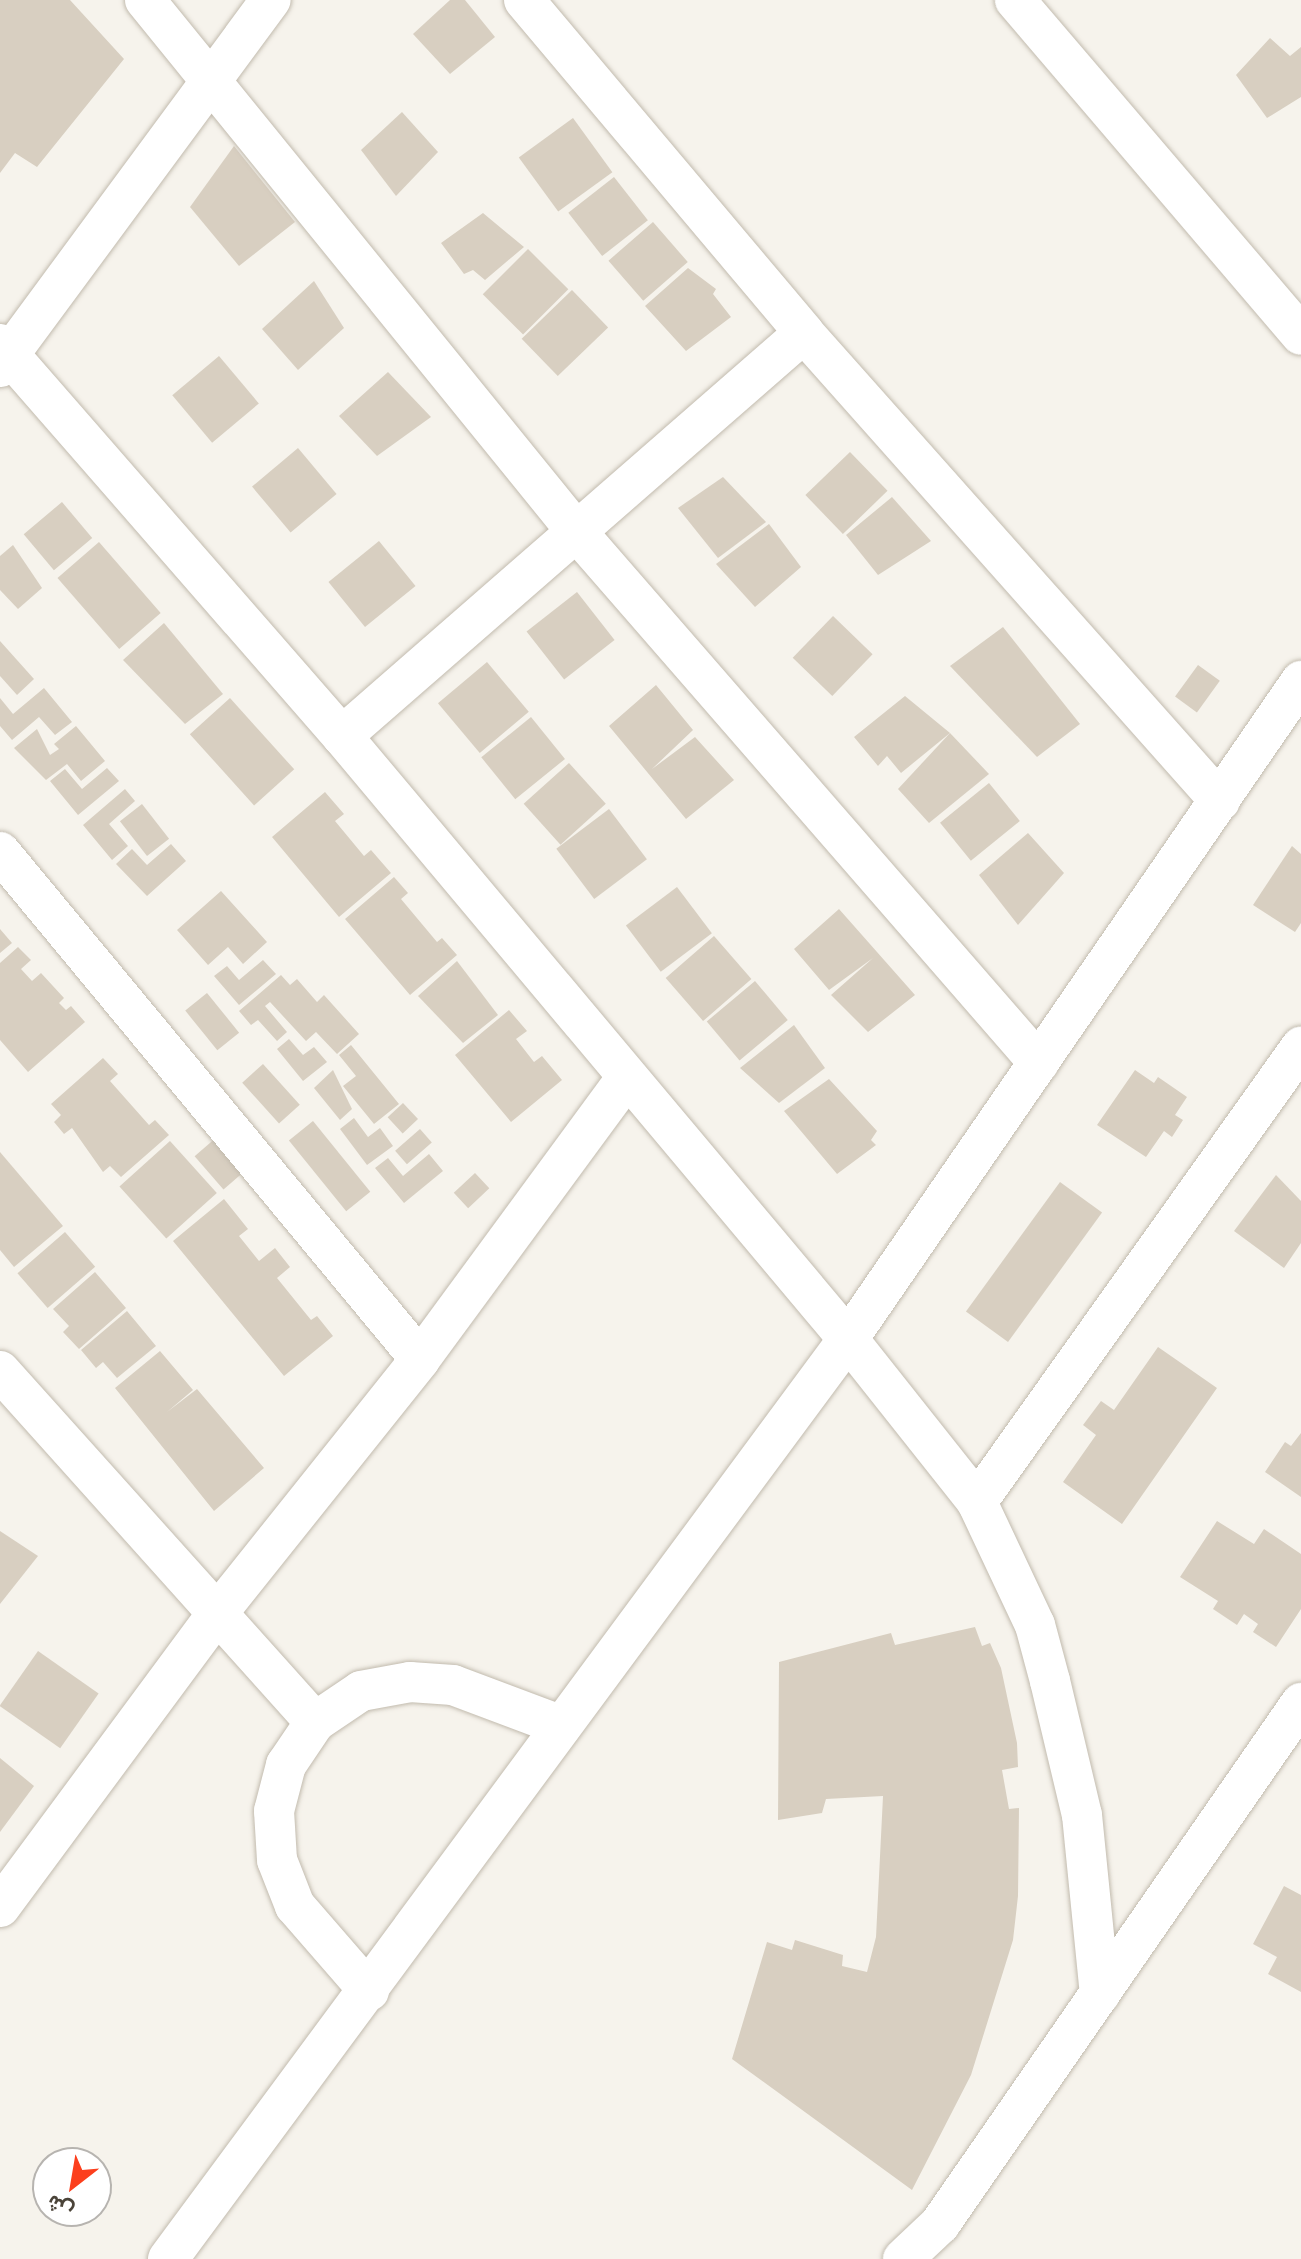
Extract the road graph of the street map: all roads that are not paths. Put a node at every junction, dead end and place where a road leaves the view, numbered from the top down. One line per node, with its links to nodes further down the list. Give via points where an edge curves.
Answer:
1 (145, 0): 5 (street)
2 (271, 0): 5 (street)
3 (524, 0): 6 (street)
4 (1015, 0): 7 (street)
5 (210, 84): 8 (street); 9 (street)
6 (804, 333): 9 (street); 12 (street)
7 (1301, 335)
8 (3, 355): 11 (street)
9 (576, 531): 11 (street); 15 (street)
10 (1301, 681): 12 (street)
11 (342, 736): 16 (street)
12 (1220, 801): 15 (street)
13 (0, 852): 18 (street)
14 (1301, 1047): 20 (street)
15 (1039, 1063): 17 (street)
16 (626, 1079): 17 (street); 18 (street)
17 (848, 1339): 20 (street); 24 (street)
18 (420, 1359): 21 (street)
19 (0, 1372): 21 (street)
20 (977, 1502): 27 (street, via 1035,1625 1050,1681 1082,1815)
21 (216, 1615): 23 (street); 25 (street)
22 (1301, 1703): 27 (street)
23 (315, 1722): 24 (street, via 361,1691 410,1682 453,1685); 26 (street, via 286,1765 274,1811 277,1860 295,1906)
24 (562, 1726): 26 (street)
25 (0, 1907)
26 (369, 1991): 28 (street)
27 (1100, 1994): 29 (street, via 940,2224)
28 (168, 2259)
29 (903, 2259)

